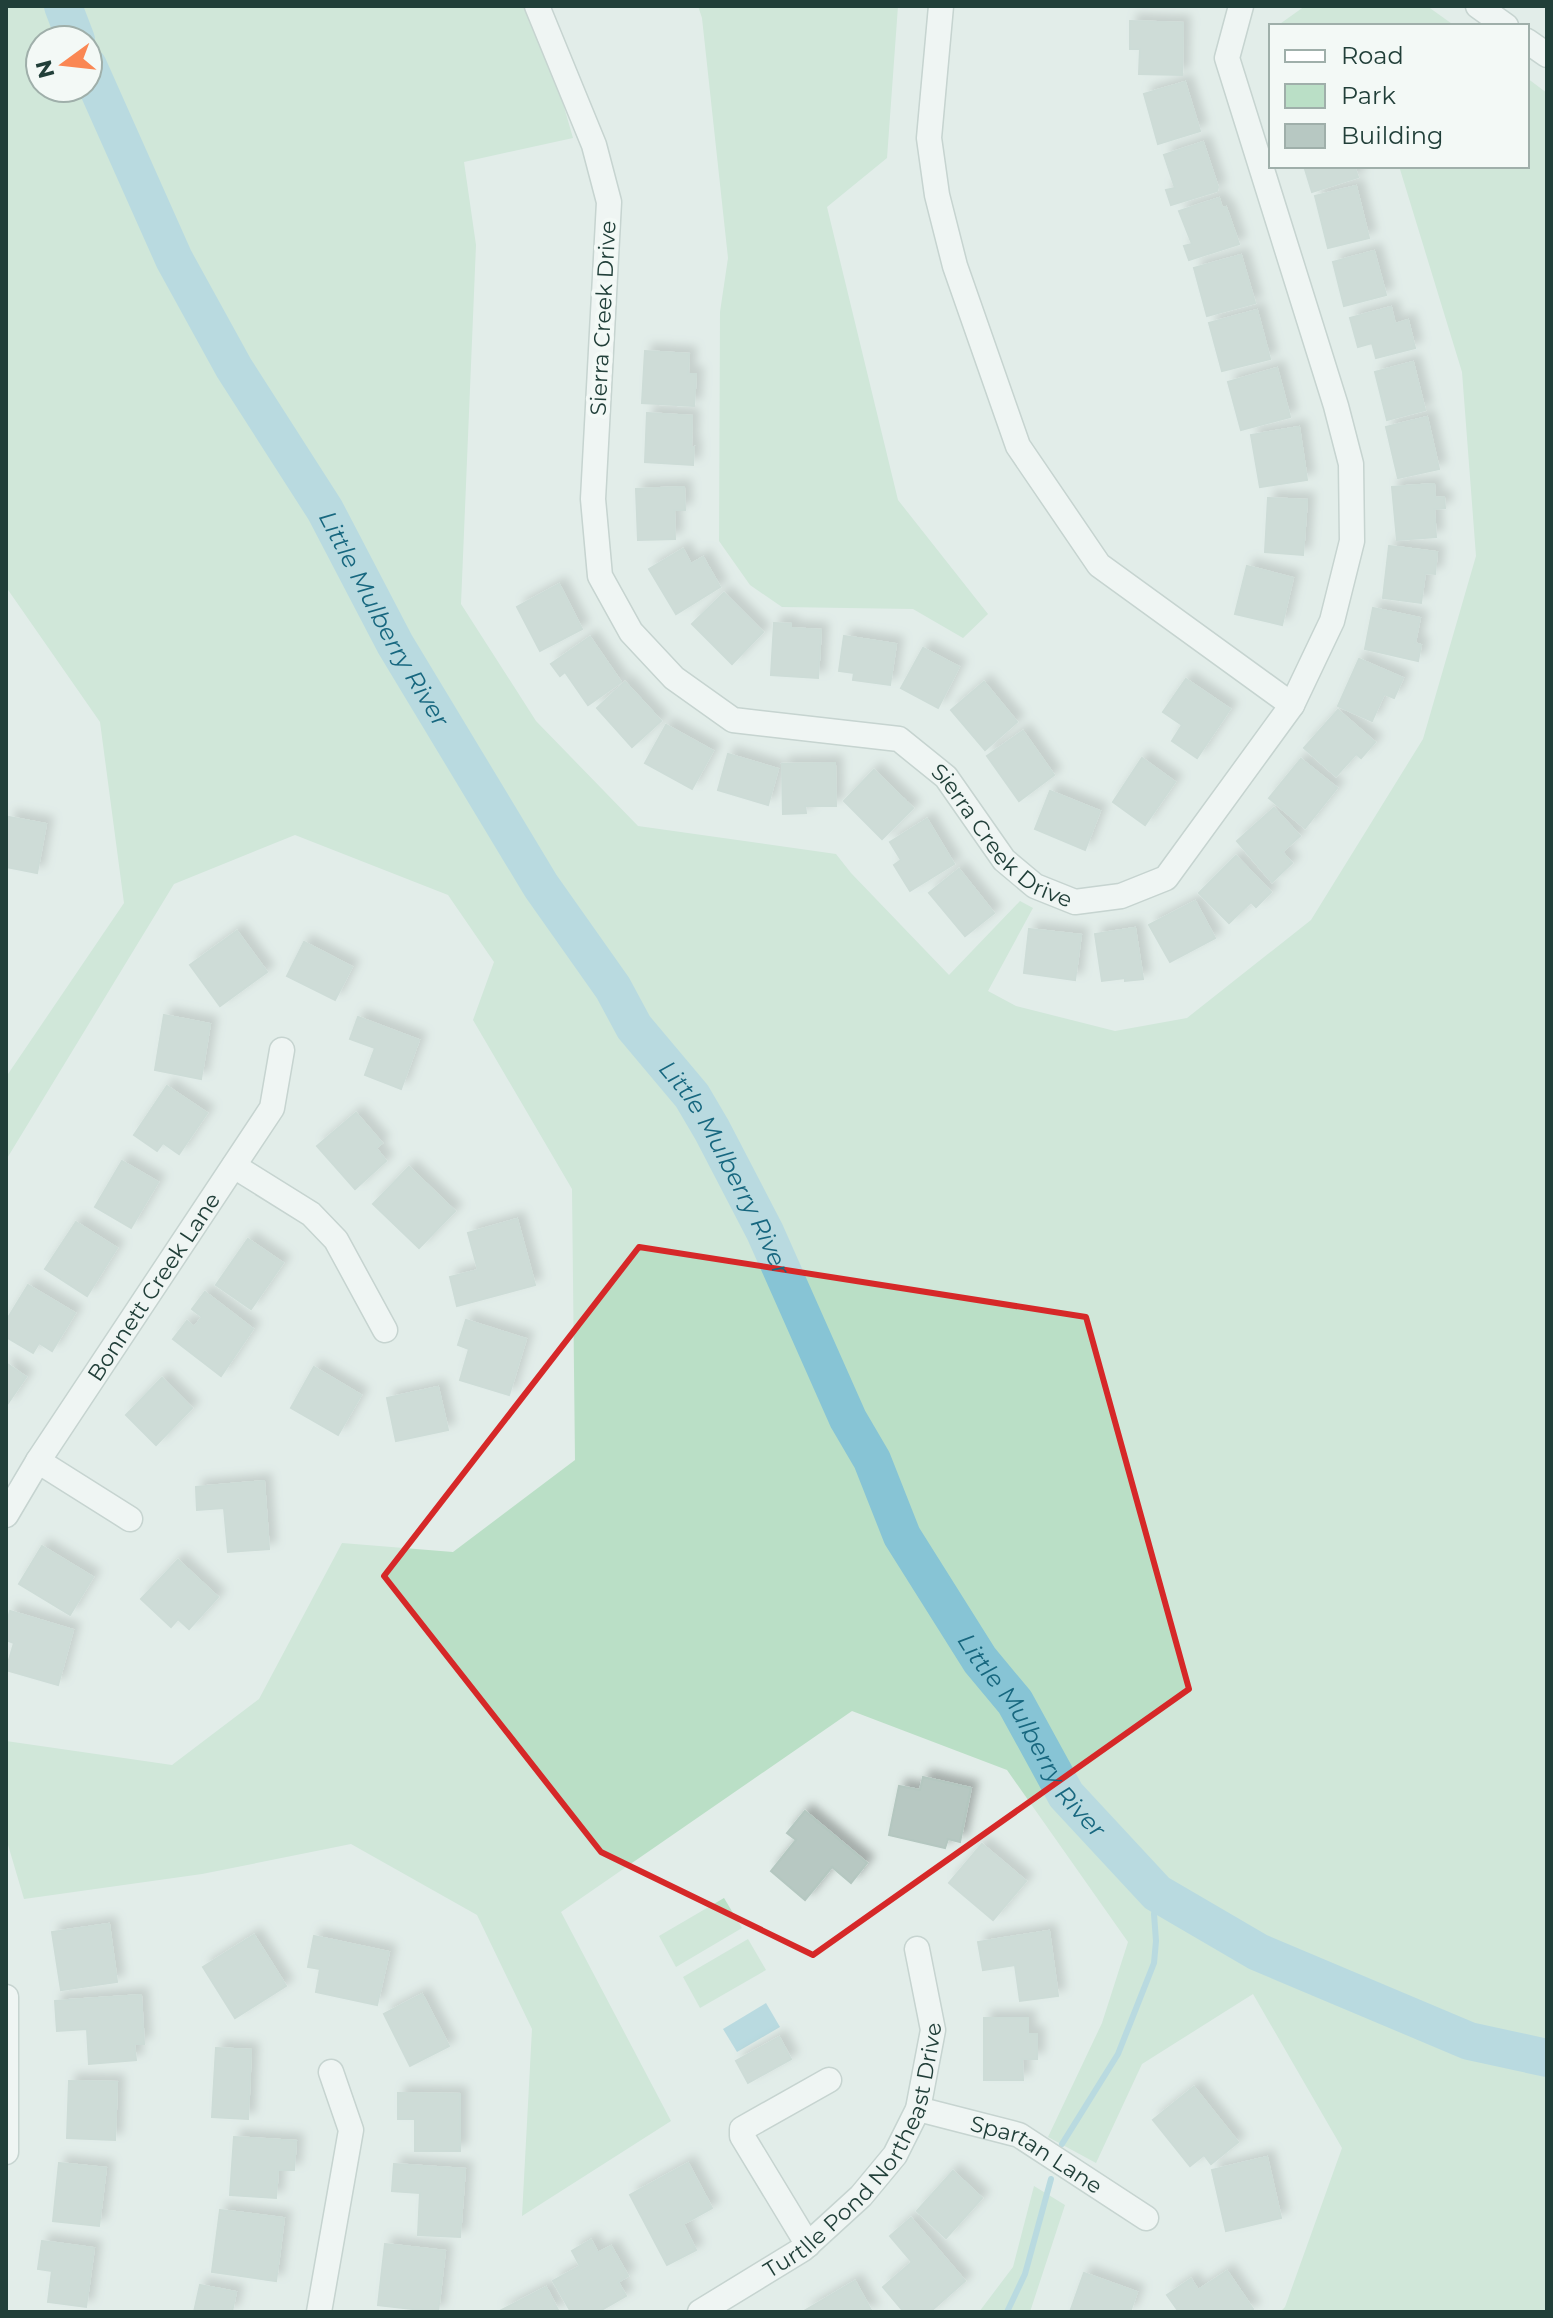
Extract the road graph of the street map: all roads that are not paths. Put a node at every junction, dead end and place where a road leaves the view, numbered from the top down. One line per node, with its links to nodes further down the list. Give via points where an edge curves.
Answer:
1 (537, 6): 8 (street, Sierra Creek Drive, via 594,145 609,202 593,499 600,576 631,632 674,678 733,720 899,739 946,777 1004,860 1035,886 1075,902 1121,896 1166,878)
2 (941, 6): 8 (street, via 929,138 937,195 955,266 1018,446 1099,565)
3 (1241, 6): 8 (street, Sierra Creek Drive, via 1227,58 1351,464 1352,541 1332,621)
4 (1478, 6): 5 (street)
5 (1503, 24)
6 (1529, 42): 7 (street)
7 (1547, 55)
8 (1292, 705)
9 (282, 1050): 10 (street, Bonnett Creek Lane, via 272,1108)
10 (234, 1166): 11 (street, via 311,1214 336,1240); 12 (street, Bonnett Creek Lane)
11 (385, 1330)
12 (38, 1461): 13 (street, Bonnett Creek Lane); 14 (street)
13 (6, 1515)
14 (130, 1519)
15 (917, 1949): 19 (street, Turtlle Pond Northeast Drive, via 933,2030)
16 (6, 1997): 20 (street)
17 (331, 2072): 23 (street, via 351,2130)
18 (829, 2080): 22 (street, via 742,2129)
19 (918, 2109): 21 (street, Spartan Lane, via 1019,2135); 22 (street, Turtlle Pond Northeast Drive, via 895,2155 861,2196)
20 (6, 2152)
21 (1146, 2218)
22 (808, 2245): 24 (street, Turtlle Pond Northeast Drive)
23 (319, 2312)
24 (700, 2312)

